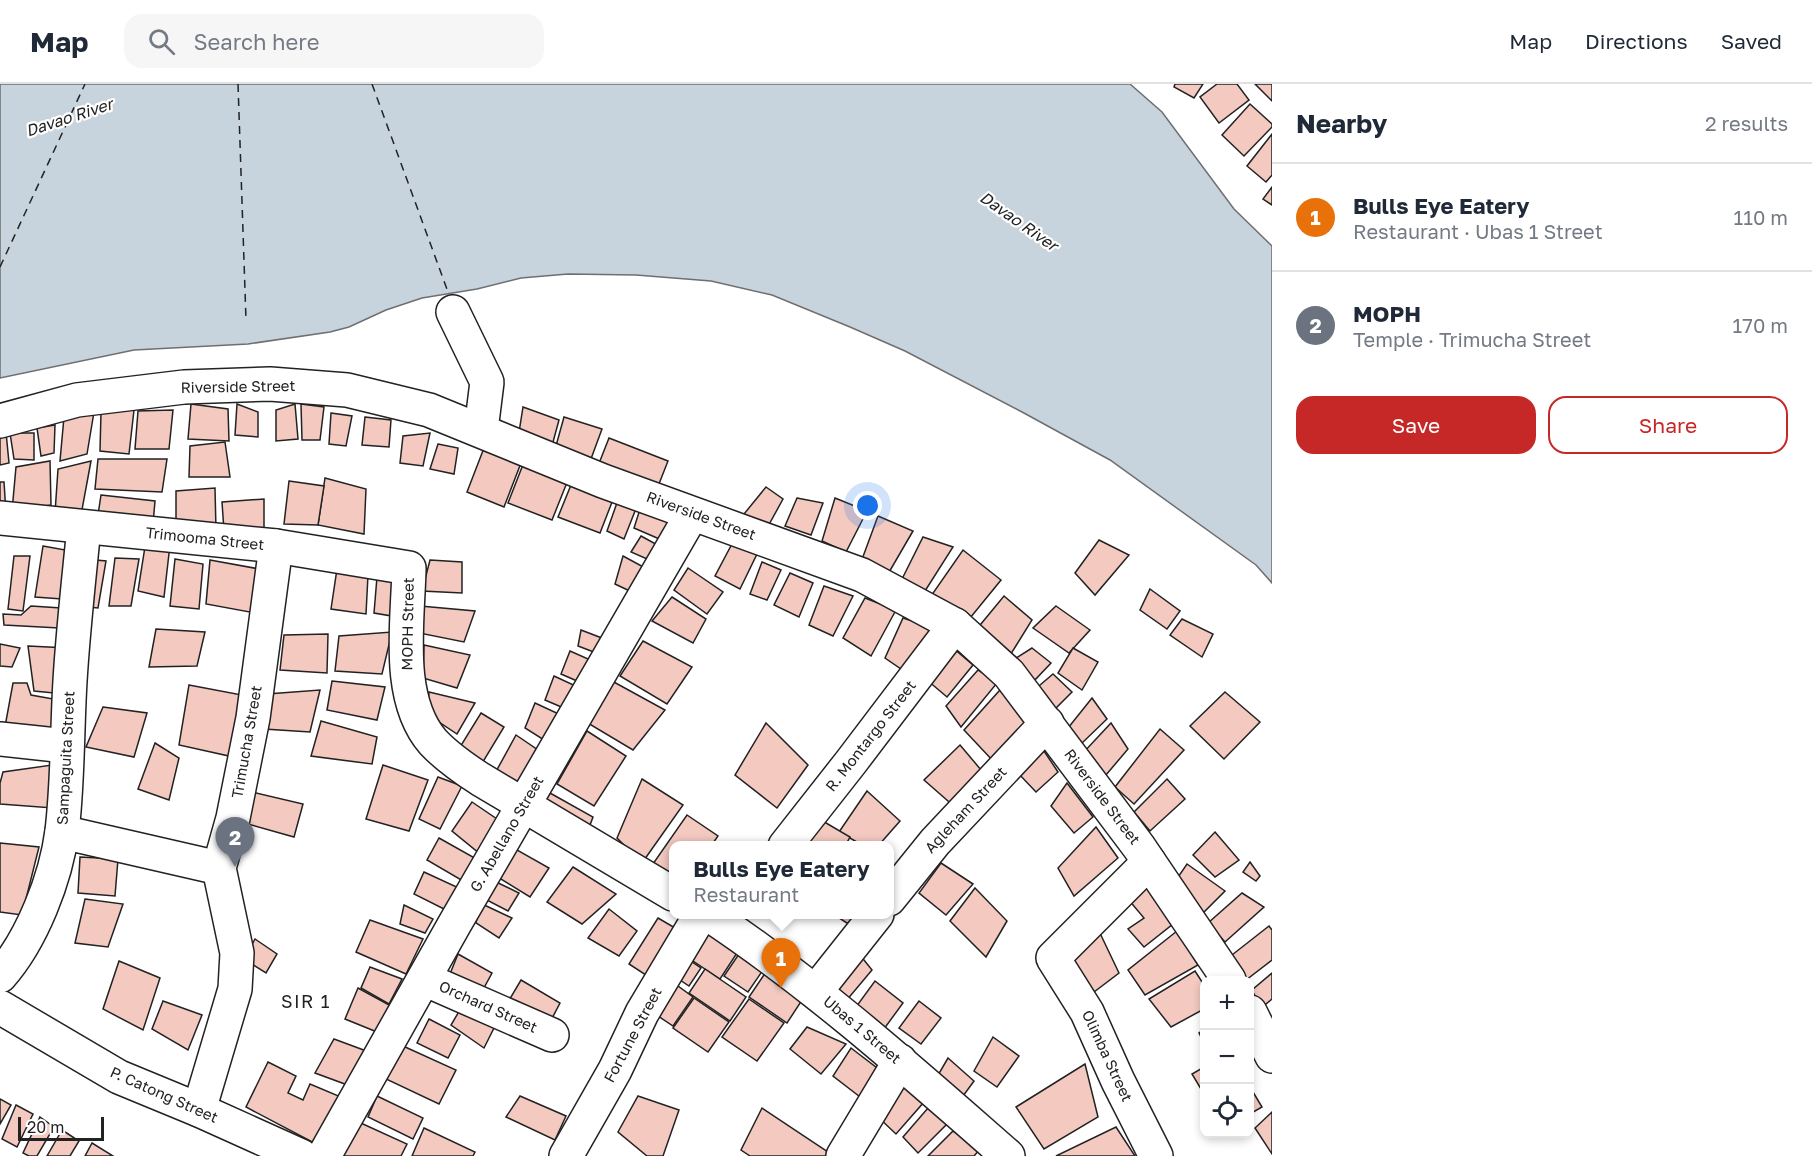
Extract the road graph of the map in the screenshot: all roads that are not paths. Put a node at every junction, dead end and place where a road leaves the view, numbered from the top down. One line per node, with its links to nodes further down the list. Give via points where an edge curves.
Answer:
1 (453, 312): 3 (street, via 488,382)
2 (0, 421): 3 (street, Riverside Street, via 77,400 184,387 270,384 347,390 429,410)
3 (481, 430): 4 (street, Riverside Street)
4 (692, 514): 9 (street, Riverside Street, via 862,575); 13 (street, G. Abellano Street)
5 (0, 518): 6 (street, Trimooma Street)
6 (84, 527): 7 (street, Trimooma Street); 12 (street, Sampaguita Street)
7 (276, 546): 8 (street, Trimooma Street); 17 (street, Trimucha Street, via 253,718)
8 (409, 568): 13 (street, MOPH Street, via 406,677 416,714 432,741 454,762)
9 (955, 625): 10 (street, Riverside Street, via 1009,674); 15 (street, R. Montargo Street)
10 (1047, 723): 16 (street, Riverside Street); 19 (street, Agleham Street, via 935,842)
11 (0, 739): 12 (street)
12 (66, 746): 14 (street, Sampaguita Street)
13 (524, 806): 18 (street); 25 (street, G. Abellano Street)
14 (62, 832): 17 (street); 23 (street, Sampaguita Street, via 50,881 30,928)
15 (789, 841)
16 (1149, 862): 24 (street, Riverside Street); 38 (street, Olimba Street, via 1053,958 1088,1012)
17 (219, 868): 32 (street, Trimucha Street, via 237,953 235,989)
18 (669, 892)
19 (894, 893)
20 (713, 919): 35 (street, Fortune Street, via 642,1012 615,1070)
21 (718, 919): 26 (street, Ubas 1 Street)
22 (874, 919): 26 (street)
23 (0, 976)
24 (1226, 976)
25 (424, 979): 29 (street, Orchard Street); 34 (street, G. Abellano Street)
26 (816, 991): 31 (street, Ubas 1 Street)
27 (0, 1007): 32 (street, P. Catong Street, via 119,1077)
28 (1254, 1020): 30 (street)
29 (552, 1035)
30 (1272, 1056)
31 (900, 1061): 36 (street); 37 (street, Ubas 1 Street)
32 (200, 1110): 33 (street, P. Catong Street)
33 (301, 1156)
34 (324, 1156)
35 (566, 1156)
36 (843, 1156)
37 (1008, 1156)
38 (1156, 1156)

